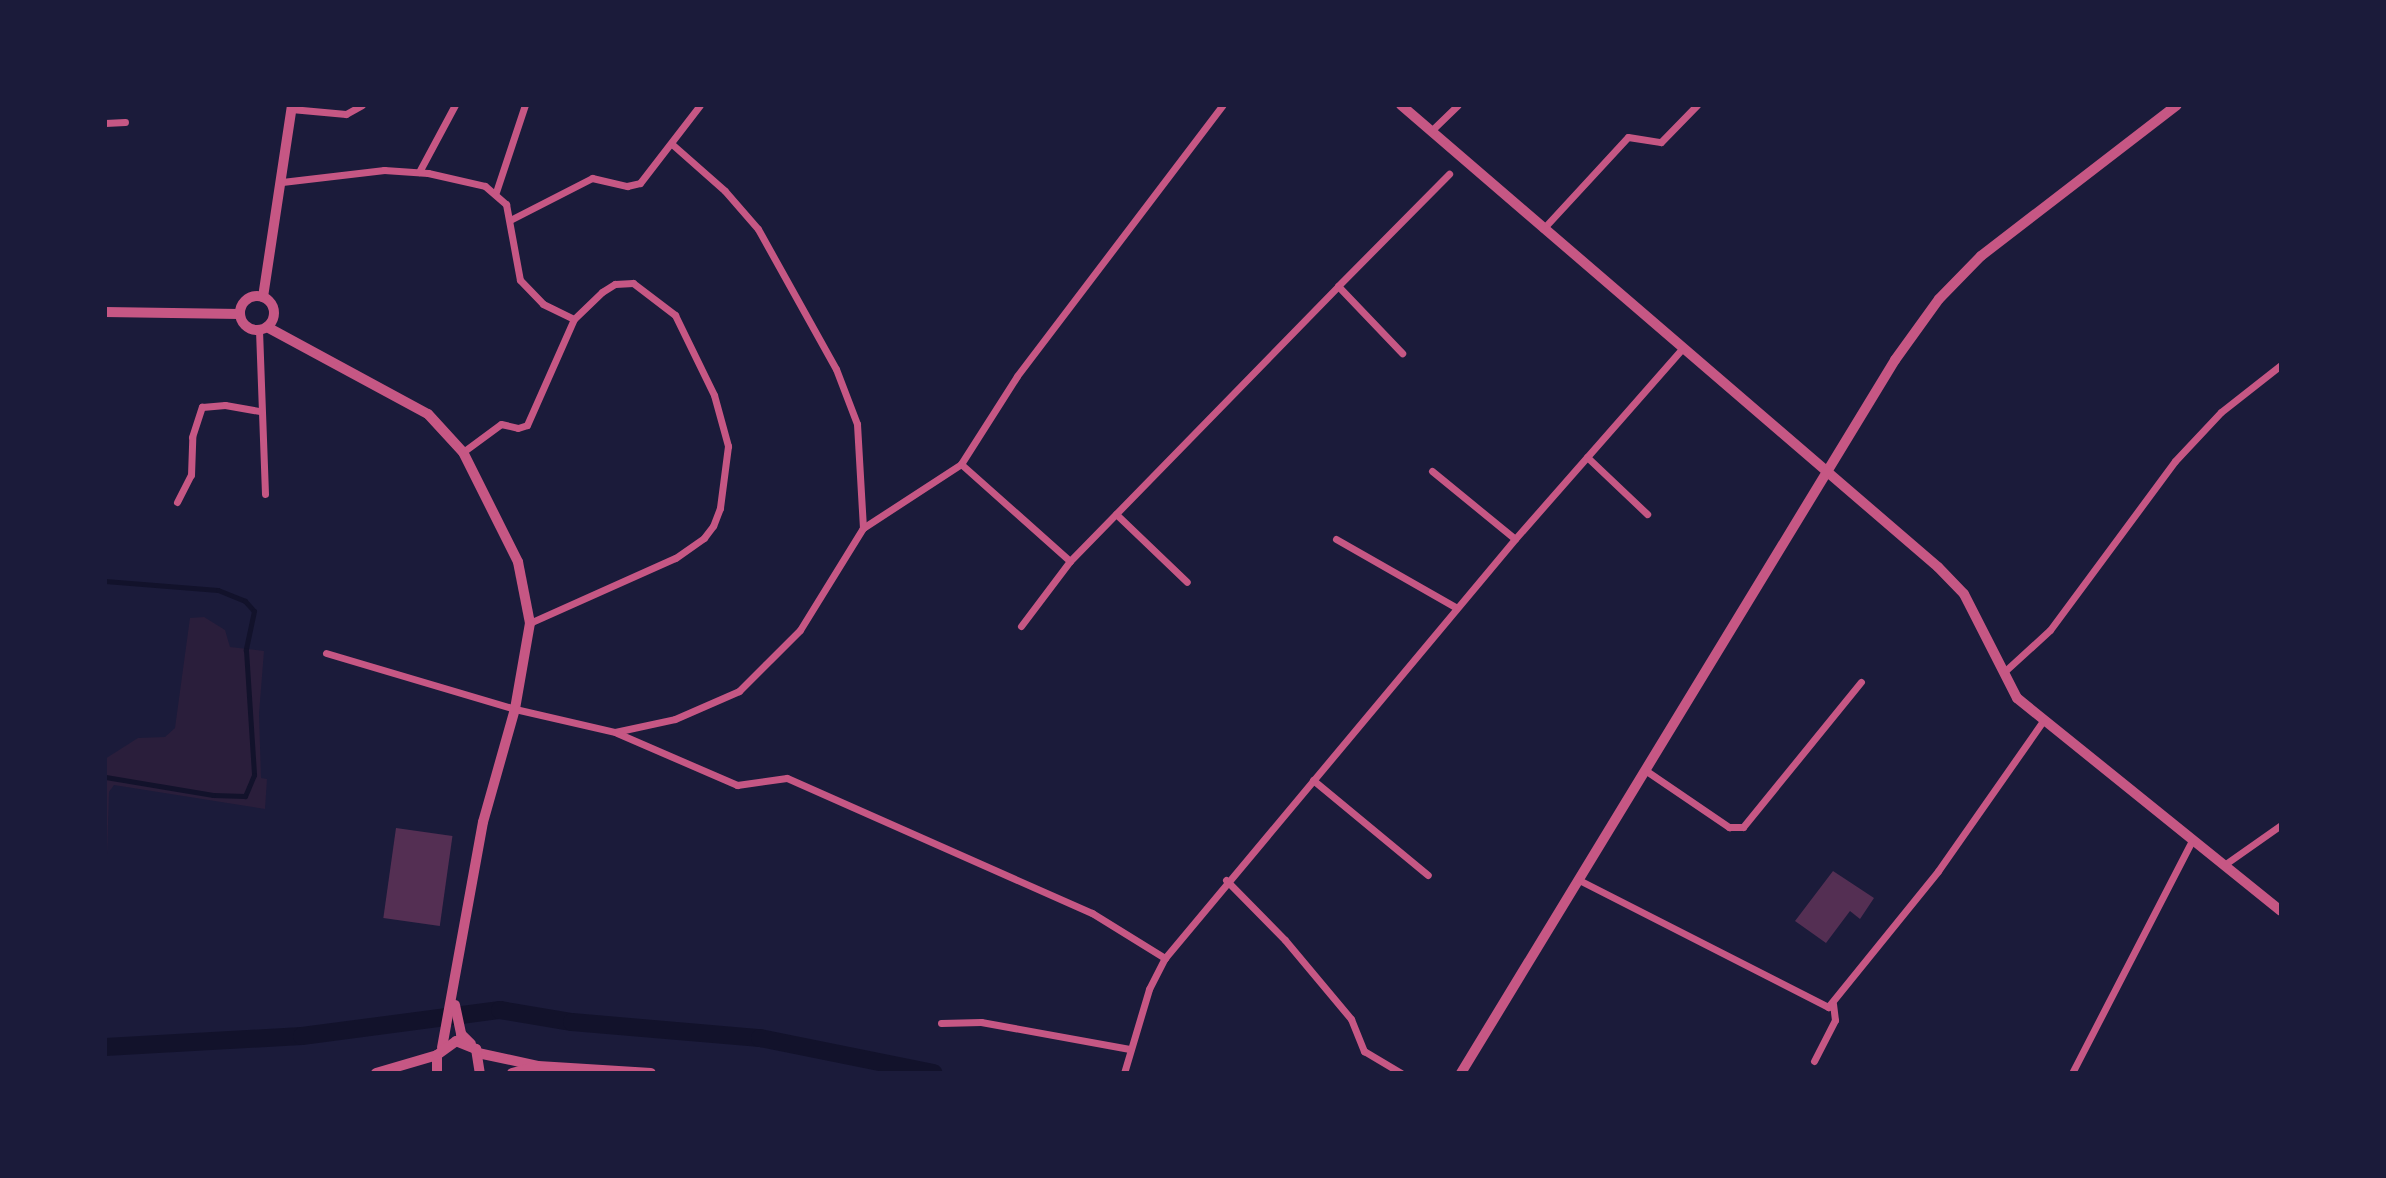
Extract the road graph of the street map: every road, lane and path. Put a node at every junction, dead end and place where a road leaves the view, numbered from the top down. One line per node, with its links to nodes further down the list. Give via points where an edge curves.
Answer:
1 (362, 105): 10 (street, via 346,114)
2 (455, 105): 15 (street)
3 (525, 105): 18 (street)
4 (700, 105): 14 (street)
5 (1223, 105): 33 (street, via 1017,376)
6 (1401, 105): 13 (street)
7 (1458, 105): 13 (street)
8 (1697, 105): 20 (street, via 1661,142 1628,137)
9 (2177, 105): 35 (street, via 1980,256 1939,299 1895,360)
10 (291, 107): 17 (street)
11 (125, 122): 12 (street)
12 (105, 123)
13 (1431, 131): 20 (street)
14 (673, 145): 19 (street, via 640,183 627,186 592,178); 40 (street, via 725,191 758,229 836,369 857,424)
15 (419, 172): 17 (street, via 384,170); 18 (street)
16 (1448, 174): 21 (street)
17 (282, 182): 22 (street)
18 (496, 192): 19 (street)
19 (512, 219): 25 (street, via 520,280 528,291)
20 (1543, 229): 27 (street)
21 (1338, 286): 28 (street); 38 (street)
22 (263, 298): 24 (street, via 249,298); 26 (street, via 274,314)
23 (105, 312): 24 (street)
24 (240, 314): 26 (street, via 246,327)
25 (574, 319): 31 (street, via 527,425 501,424); 46 (street, via 615,284 633,283 666,304 715,395 728,446 727,469 713,526 691,548)
26 (263, 329): 30 (street); 31 (street, via 428,414)
27 (1683, 348): 32 (street); 35 (street)
28 (1402, 353)
29 (2281, 365): 49 (street, via 2221,412 2175,461 2050,630)
30 (258, 411): 36 (street); 37 (street, via 225,405 202,407 192,437 191,475)
31 (463, 453): 46 (street, via 518,562)
32 (1587, 457): 39 (street); 42 (street)
33 (961, 464): 40 (street); 43 (street)
34 (1432, 471): 42 (street)
35 (1827, 472): 49 (street, via 1965,594); 54 (street)
36 (265, 494)
37 (177, 502)
38 (1116, 514): 43 (street); 44 (street)
39 (1647, 514)
40 (863, 528): 53 (street, via 800,630 739,691 675,719)
41 (1336, 539): 45 (street)
42 (1515, 539): 45 (street)
43 (1070, 561): 47 (street)
44 (1187, 582)
45 (1457, 608): 55 (street)
46 (530, 623): 51 (street)
47 (1021, 626)
48 (326, 653): 51 (street)
49 (2004, 672): 52 (street, via 2017,698)
50 (1861, 682): 54 (street, via 1743,827 1730,827)
51 (515, 709): 53 (street); 64 (street, via 483,822)
52 (2043, 721): 57 (street); 65 (street, via 1938,871)
53 (615, 732): 63 (street, via 737,785 787,778 1092,913)
54 (1646, 770): 61 (street)
55 (1313, 780): 59 (street); 60 (street)
56 (2281, 825): 58 (street)
57 (2192, 842): 58 (street); 81 (street)
58 (2224, 865): 62 (street)
59 (1428, 874)
60 (1226, 880): 63 (street); 79 (street, via 1285,940 1351,1019 1364,1051)
61 (1579, 880): 65 (street, via 1822,1008); 80 (street)
62 (2281, 911)
63 (1165, 958): 68 (street, via 1149,989)
64 (454, 992): 67 (street, via 461,1034); 69 (street)
65 (1833, 1004): 70 (street, via 1835,1020)
66 (941, 1023): 68 (street, via 981,1023)
67 (474, 1048): 69 (street, via 456,1041); 71 (street); 75 (street)
68 (1130, 1049): 78 (street)
69 (440, 1051): 73 (street); 74 (street)
70 (1814, 1061)
71 (538, 1066): 72 (street); 76 (street)
72 (604, 1070): 77 (street)
73 (376, 1073)
74 (436, 1073)
75 (480, 1073)
76 (512, 1073)
77 (651, 1073)
78 (1124, 1073)
79 (1401, 1073)
80 (1461, 1073)
81 (2072, 1073)

